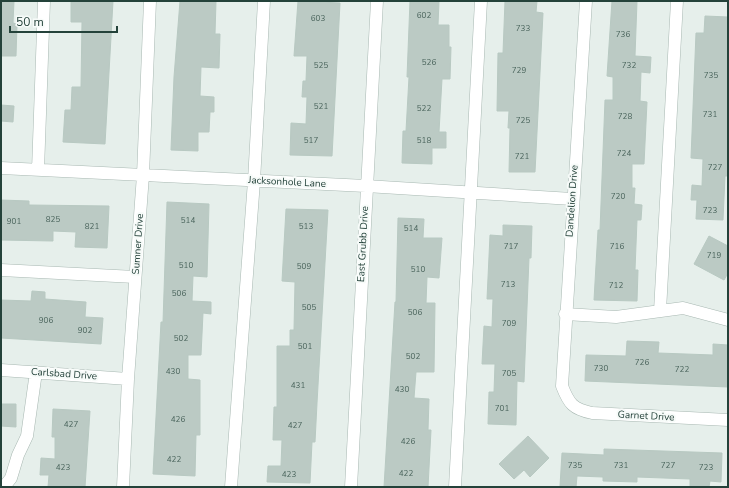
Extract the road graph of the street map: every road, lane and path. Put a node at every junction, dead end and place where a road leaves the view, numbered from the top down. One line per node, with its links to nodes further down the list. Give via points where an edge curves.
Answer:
1 (44, 1): 9 (street)
2 (150, 1): 10 (street, Sumner Drive)
3 (264, 1): 11 (street)
4 (377, 1): 12 (street, East Grubb Drive)
5 (481, 1): 13 (street)
6 (586, 1): 14 (street, Dandelion Drive)
7 (677, 1): 17 (street)
8 (1, 168): 9 (street, Jacksonhole Lane)
9 (38, 170): 10 (street, Jacksonhole Lane)
10 (143, 175): 11 (street, Jacksonhole Lane); 16 (street, Sumner Drive)
11 (254, 180): 12 (street, Jacksonhole Lane); 27 (street)
12 (366, 186): 13 (street, Jacksonhole Lane); 28 (street, East Grubb Drive)
13 (472, 193): 14 (street, Jacksonhole Lane); 29 (street)
14 (572, 199): 18 (street, Dandelion Drive)
15 (1, 270): 16 (street)
16 (135, 277): 22 (street, Sumner Drive)
17 (660, 311): 18 (street, via 616,317); 19 (street, via 683,308)
18 (565, 314): 23 (street, Dandelion Drive, via 561,379)
19 (728, 320)
20 (1, 370): 21 (street, Carlsbad Drive)
21 (36, 372): 22 (street, Carlsbad Drive); 25 (street, via 27,436 11,478)
22 (128, 379): 26 (street, Sumner Drive)
23 (567, 401): 24 (street, Garnet Drive, via 578,409 592,413)
24 (728, 420)
25 (4, 487)
26 (122, 487)
27 (231, 487)
28 (352, 487)
29 (455, 487)

